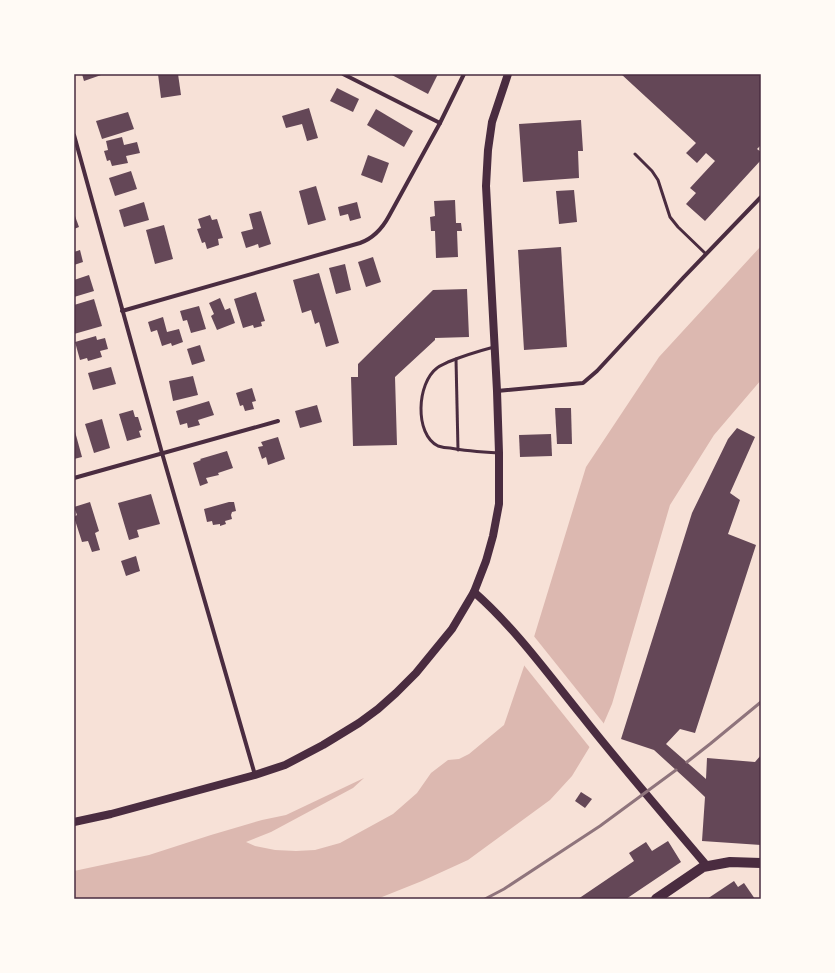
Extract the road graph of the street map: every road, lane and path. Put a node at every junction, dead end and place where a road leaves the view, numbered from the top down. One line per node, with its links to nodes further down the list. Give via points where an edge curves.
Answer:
1 (343, 74): 4 (street)
2 (464, 74): 4 (street)
3 (508, 74): 10 (main road, via 492,122 486,186)
4 (440, 123): 9 (street, via 384,224 367,240)
5 (74, 134): 9 (street)
6 (635, 154): 8 (lane, via 658,180 670,217)
7 (761, 198): 8 (street)
8 (706, 254): 12 (street, via 583,383)
9 (122, 311): 15 (street)
10 (494, 347): 11 (lane); 12 (main road)
11 (456, 359): 14 (lane); 14 (lane, via 437,368 430,376 423,391 421,419 429,439 439,446)
12 (497, 391): 16 (main road)
13 (278, 421): 15 (street)
14 (458, 450): 16 (lane)
15 (162, 453): 17 (street); 19 (street)
16 (499, 453): 18 (main road, via 499,504 486,561)
17 (74, 478)
18 (474, 592): 19 (main road, via 452,629 416,673 378,709 323,746 285,765); 22 (main road, via 512,629)
19 (255, 775): 20 (main road)
20 (74, 822)
21 (761, 863): 22 (main road, via 730,862)
22 (707, 866): 23 (main road)
23 (656, 899)

